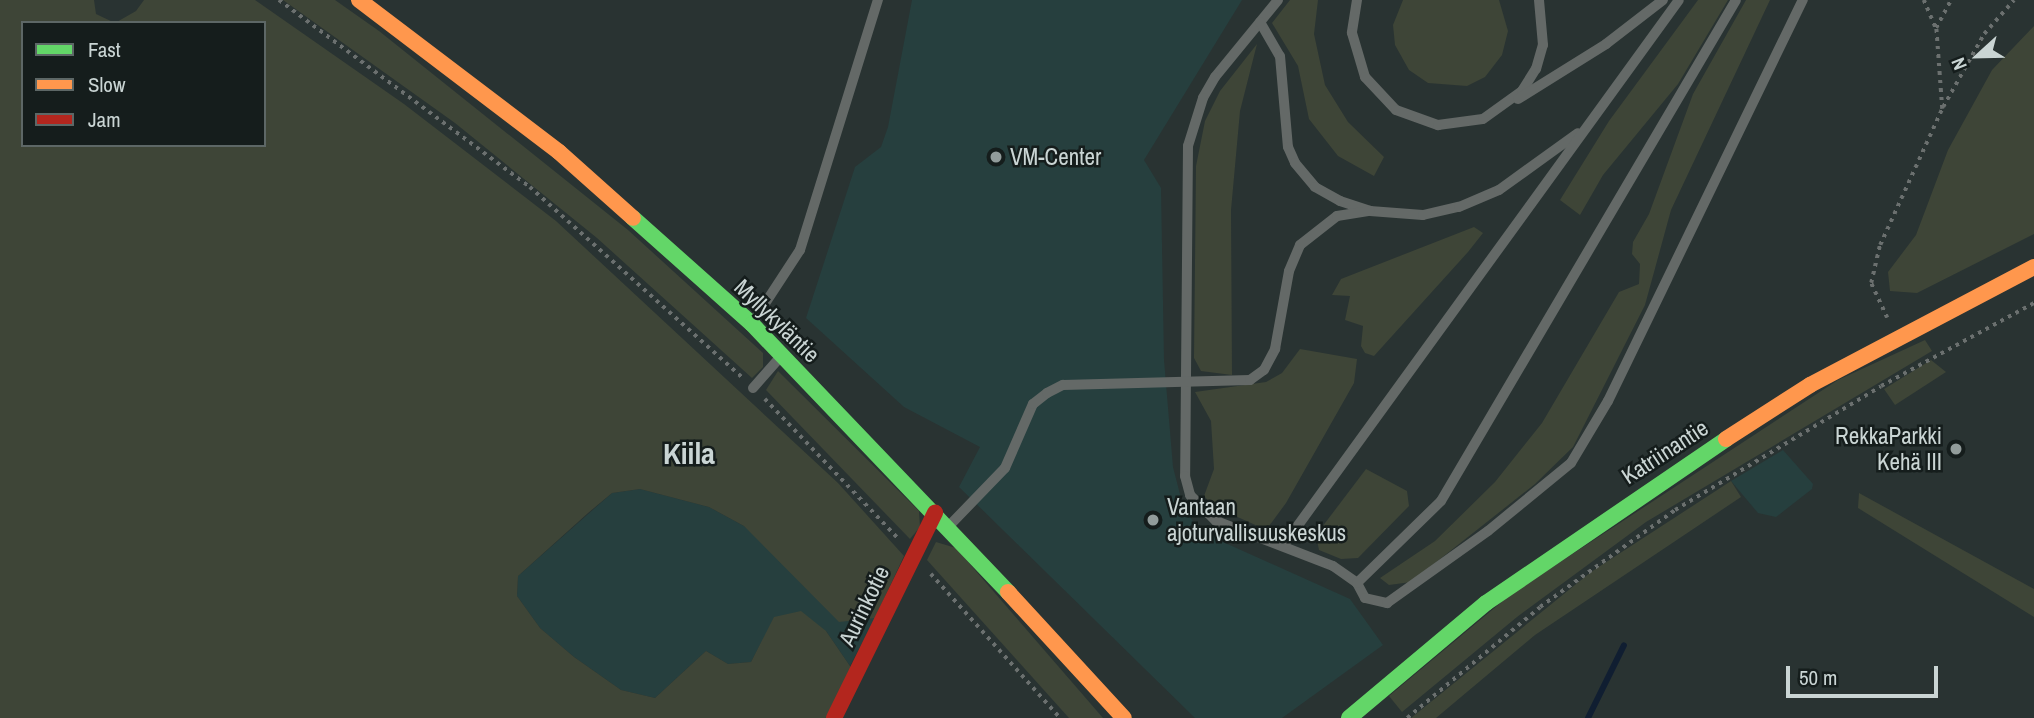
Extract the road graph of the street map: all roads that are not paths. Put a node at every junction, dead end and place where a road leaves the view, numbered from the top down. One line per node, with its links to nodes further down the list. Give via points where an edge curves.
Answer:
1 (359, 0): 15 (main road, Myllykyläntie, via 559,152)
2 (878, 0): 15 (lane, via 800,250)
3 (1278, 0): 10 (lane)
4 (1357, 0): 11 (lane, via 1352,33 1356,56 1371,86 1396,110 1416,120 1461,125)
5 (1539, 0): 11 (lane, via 1544,20 1536,69)
6 (1663, 0): 11 (lane, via 1606,44)
7 (1679, 0): 12 (lane)
8 (1737, 0): 22 (lane, via 1441,500)
9 (1803, 0): 22 (lane, via 1608,401 1571,463 1395,600 1365,598)
10 (1259, 22): 13 (lane, via 1272,39 1285,82 1288,147 1295,163 1315,187); 17 (lane, via 1203,98 1188,146)
11 (1504, 108)
12 (1586, 127): 13 (lane, via 1499,190 1460,207 1423,215); 21 (lane)
13 (1370, 211): 17 (lane, via 1337,216 1300,245 1289,271 1275,349 1264,370 1250,380)
14 (2034, 267): 25 (main road, Katriinantie, via 1898,335 1787,400 1564,546 1486,603)
15 (752, 324): 16 (main road, Myllykyläntie)
16 (782, 355): 18 (lane); 19 (main road, Myllykyläntie)
17 (1183, 380): 20 (lane, via 1063,385 1047,393 1033,404 1005,468); 21 (lane, via 1185,476 1190,495 1216,521)
18 (754, 388)
19 (935, 513): 20 (main road, Myllykyläntie); 23 (main road, Aurinkotie)
20 (948, 527): 24 (main road, Myllykyläntie)
21 (1283, 546): 22 (lane, via 1333,566)
22 (1357, 583)
23 (834, 718)
24 (1124, 718)
25 (1349, 718)

